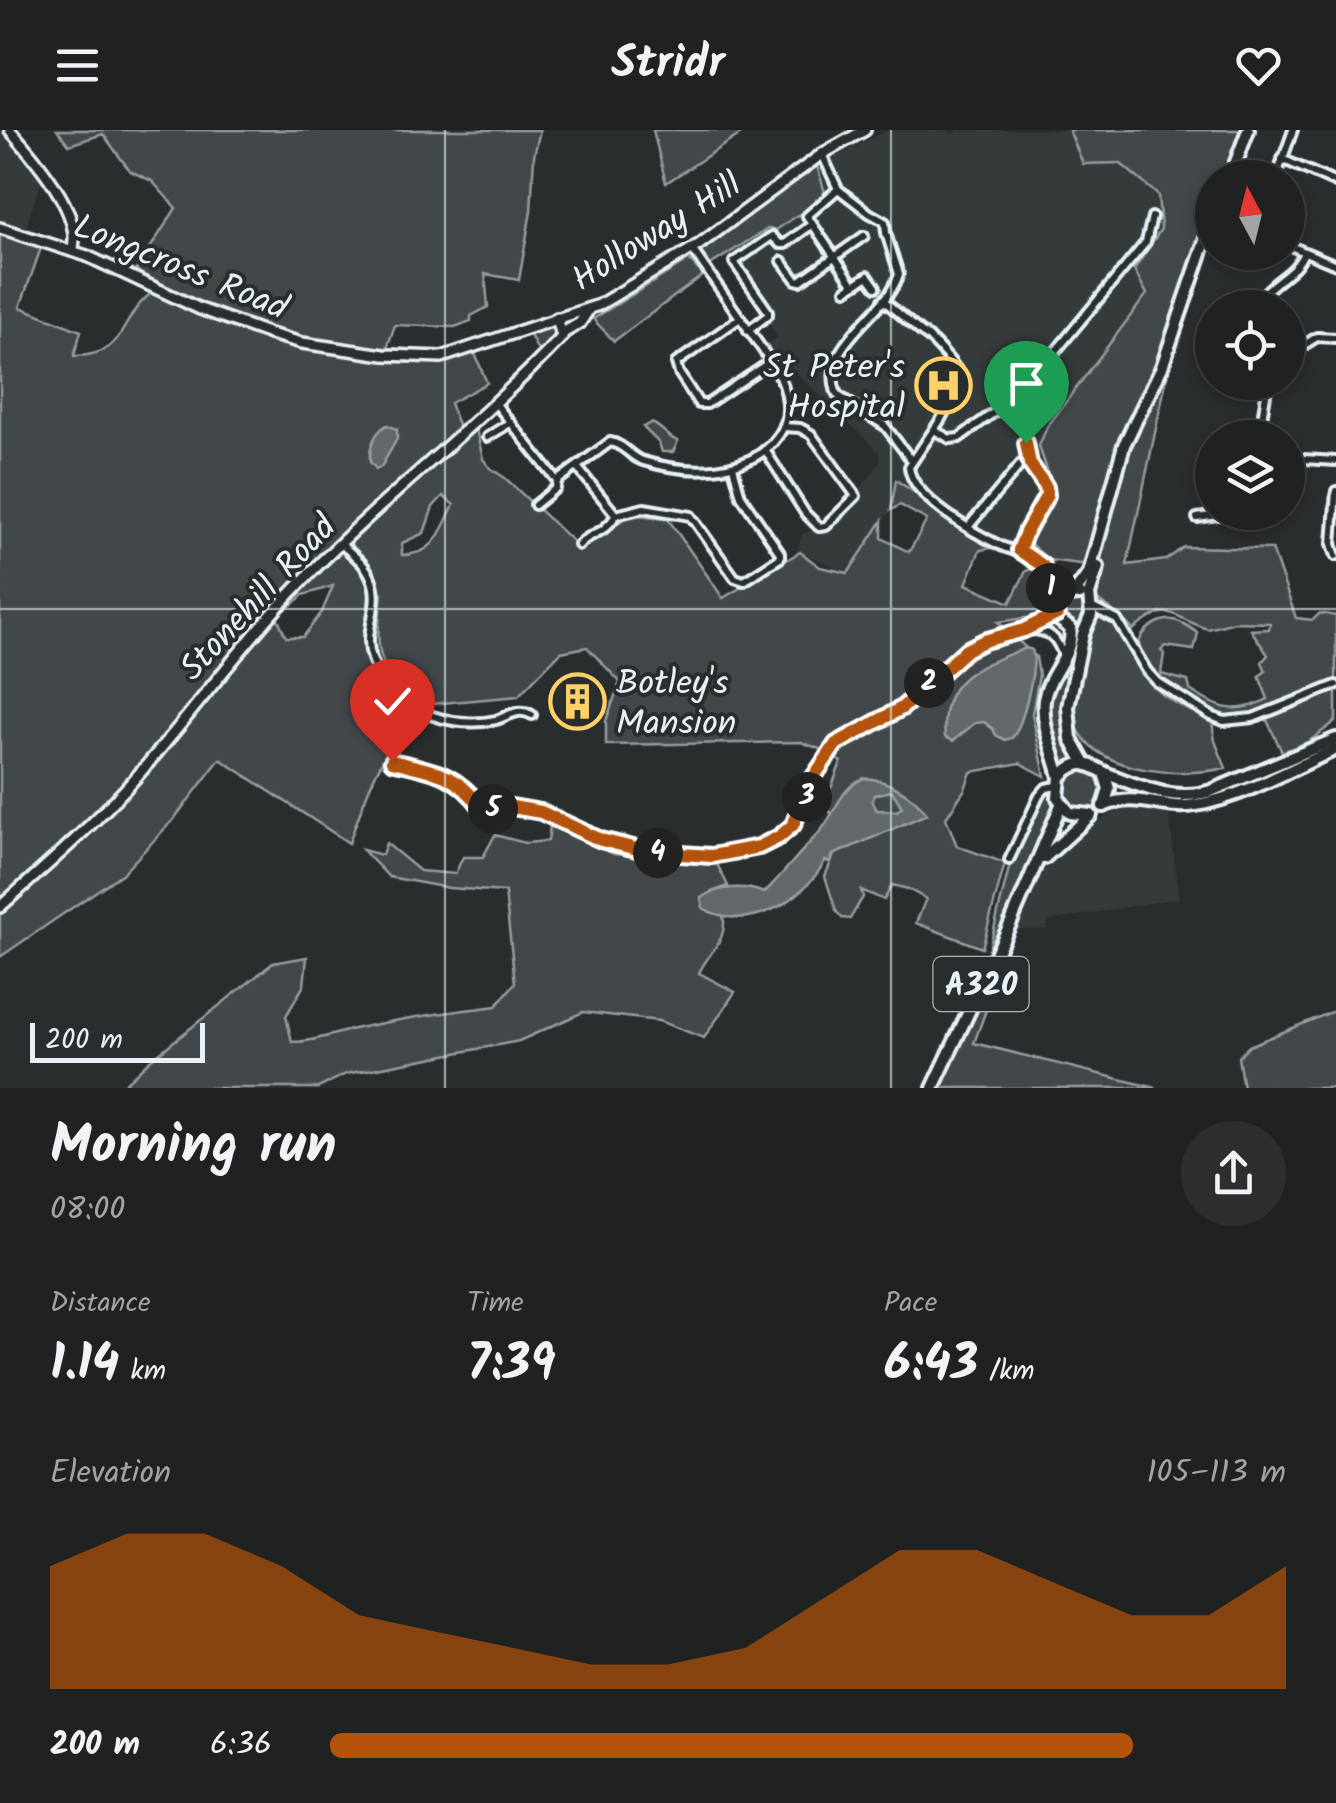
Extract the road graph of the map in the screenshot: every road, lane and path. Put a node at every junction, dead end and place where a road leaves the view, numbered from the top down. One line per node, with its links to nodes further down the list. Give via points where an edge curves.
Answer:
1 (10, 130): 15 (street, via 58,194 75,238)
2 (865, 130): 5 (street, Holloway Hill)
3 (1248, 130): 7 (main road)
4 (1293, 130): 6 (street)
5 (822, 154): 9 (street); 14 (street, Holloway Hill)
6 (1282, 158): 8 (street)
7 (1237, 160)
8 (1336, 183)
9 (838, 189): 11 (street, via 808,213); 24 (street, via 885,222 899,274)
10 (1152, 217): 37 (street, via 1146,242 1022,392 959,438)
11 (811, 225): 17 (street); 29 (street, via 784,244 772,236 734,262 768,311)
12 (0, 228): 15 (street, Longcross Road)
13 (864, 236): 17 (street)
14 (692, 249): 25 (street, Holloway Hill); 27 (street)
15 (72, 252): 28 (street, Longcross Road, via 200,309 302,342 430,358)
16 (1305, 252): 19 (street)
17 (834, 258): 18 (street, via 800,281); 22 (street, via 849,287 868,276)
18 (782, 261)
19 (1336, 266)
20 (1195, 270): 52 (main road, via 1162,367 1124,445)
21 (1294, 270): 23 (street)
22 (876, 287)
23 (1265, 290)
24 (883, 300): 37 (street, via 930,336 959,370 962,379); 43 (street, via 848,339 833,378 837,395 885,426)
25 (589, 309): 26 (street, Holloway Hill); 30 (street, Stonehill Road)
26 (557, 318): 28 (street, Holloway Hill); 30 (street)
27 (740, 318): 29 (street); 33 (street, via 676,362 699,404)
28 (519, 330)
29 (748, 331): 33 (street)
30 (563, 333): 34 (street, Stonehill Road)
31 (1336, 338): 32 (street, via 1319,336)
32 (1305, 345)
33 (770, 362): 36 (street, via 786,390)
34 (496, 404): 35 (street); 53 (street, Stonehill Road)
35 (510, 423): 38 (street); 47 (street)
36 (784, 427): 40 (street); 40 (street, via 811,434 856,496 820,527)
37 (934, 430): 43 (street)
38 (487, 438)
39 (1026, 443): 44 (street)
40 (765, 450): 46 (street)
41 (1305, 459): 42 (street)
42 (1336, 460)
43 (912, 461): 51 (street, via 914,484)
44 (1026, 464): 51 (street); 55 (street, via 1047,495)
45 (577, 467): 46 (street, via 616,442 639,460); 47 (street); 50 (street)
46 (733, 467): 50 (street, via 741,496 780,553 744,582 691,516 644,508)
47 (557, 481): 49 (street)
48 (1336, 491): 56 (street)
49 (535, 505)
50 (616, 514): 54 (street)
51 (968, 527): 55 (street)
52 (1102, 531): 58 (main road, via 1089,574); 60 (main road)
53 (341, 544): 66 (street, via 371,577 370,653 393,691 429,716 452,720); 78 (street, Stonehill Road, via 238,650 104,812)
54 (579, 545)
55 (1019, 550): 57 (street)
56 (1336, 556)
57 (1043, 566): 58 (street); 59 (street)
58 (1071, 594): 59 (main road); 60 (main road)
59 (1057, 611): 61 (main road); 62 (street)
60 (1089, 612): 61 (main road); 65 (street, via 1117,620 1157,682 1224,720 1261,716); 70 (main road, via 1067,724)
61 (1067, 627): 63 (street); 64 (main road, via 1070,646)
62 (1024, 630): 63 (street); 69 (street, via 966,650 902,708 836,744 793,825 739,852 680,856 627,848 541,812 482,808 456,779)
63 (1036, 630): 64 (street, via 1054,636)
64 (1063, 657): 72 (main road, via 1043,715)
65 (1336, 685)
66 (532, 715)
67 (1336, 739): 71 (main road, via 1193,796 1165,794)
68 (1336, 749): 74 (main road, via 1210,802 1181,806 1132,798)
69 (392, 761)
70 (1085, 764): 71 (main road); 72 (main road, via 1068,769)
71 (1104, 773): 74 (main road, via 1109,788)
72 (1058, 782): 73 (main road); 76 (street, via 1040,796)
73 (1062, 805): 75 (main road, via 1075,815); 77 (main road, A320)
74 (1103, 806): 75 (main road, A320)
75 (1091, 815): 77 (main road, A320)
76 (1009, 860)
77 (1034, 871): 79 (main road, A320)
78 (0, 908)
79 (933, 1088)

